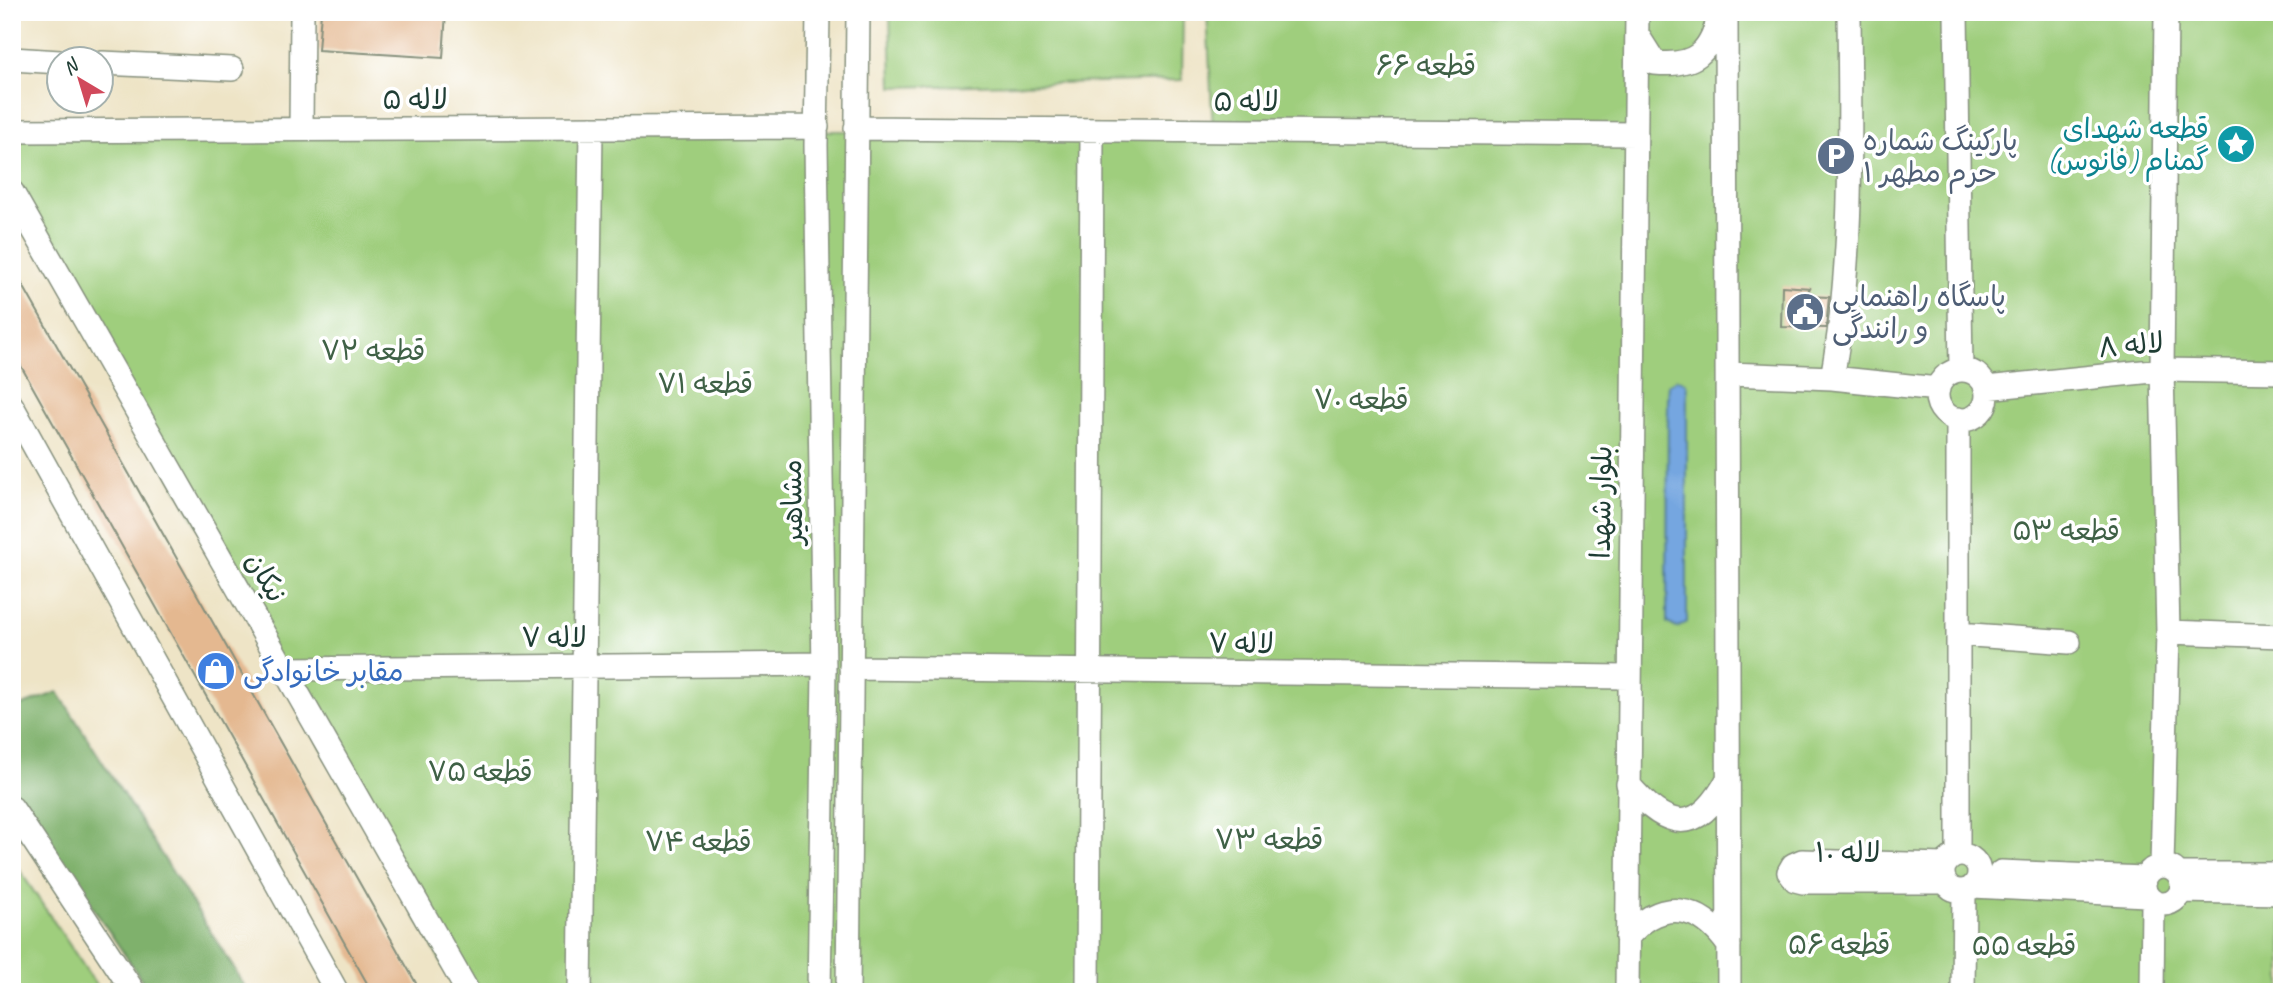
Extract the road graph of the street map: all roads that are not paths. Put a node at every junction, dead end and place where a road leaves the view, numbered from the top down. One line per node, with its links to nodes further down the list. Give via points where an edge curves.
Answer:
1 (302, 12): 17 (street)
2 (818, 12): 14 (street, مشاهیر)
3 (858, 12): 16 (street)
4 (1637, 12): 9 (street, بلوار شهدا)
5 (1723, 12): 9 (street, via 1715,36 1699,55 1680,66 1655,63); 25 (street)
6 (1849, 12): 26 (street, via 1850,127 1842,315)
7 (1956, 12): 22 (street)
8 (2166, 12): 23 (street)
9 (1637, 36): 20 (street, بلوار شهدا)
10 (12, 59): 11 (street)
11 (46, 60)
12 (116, 64): 13 (street)
13 (232, 69)
14 (817, 127): 15 (street, لاله ۵); 35 (street, مشاهیر)
15 (592, 128): 17 (street, لاله ۵); 36 (street)
16 (856, 128): 18 (street, لاله ۵); 37 (street)
17 (301, 129): 19 (street, لاله ۵)
18 (1092, 130): 20 (street, لاله ۵); 39 (street)
19 (12, 131)
20 (1636, 134): 40 (street, بلوار شهدا)
21 (12, 192): 38 (street, نیکان)
22 (1961, 370): 27 (street, via 1977,375); 28 (street, via 1946,375)
23 (2162, 370): 24 (street, لاله ۸); 27 (street, لاله ۸); 31 (street)
24 (2282, 372)
25 (1729, 374): 26 (street); 41 (street)
26 (1832, 378): 28 (street)
27 (1986, 388): 30 (street, via 1980,411)
28 (1938, 389): 30 (street, via 1939,405)
29 (12, 406): 51 (street)
30 (1958, 419): 32 (street)
31 (2168, 632): 33 (street); 46 (street)
32 (1958, 634): 34 (street); 45 (street)
33 (2282, 635)
34 (2069, 642)
35 (824, 664): 36 (street, لاله ۷); 54 (street, مشاهیر)
36 (587, 666): 38 (street, لاله ۷); 53 (street)
37 (851, 668): 39 (street, لاله ۷); 55 (street)
38 (284, 669): 52 (street, نیکان)
39 (1090, 671): 40 (street, لاله ۷); 56 (street)
40 (1629, 677): 42 (street, بلوار شهدا)
41 (1729, 777): 42 (street, via 1711,807 1692,819 1670,820 1654,811); 49 (street)
42 (1628, 784): 48 (street, بلوار شهدا)
43 (12, 808): 50 (street)
44 (2282, 874): 46 (street, لاله ۱۰)
45 (1960, 875): 45 (street, لاله ۱۰, via 1802,861 1788,872 1803,882); 46 (street, لاله ۱۰); 59 (street)
46 (2162, 887): 47 (street, لاله ۱۰); 60 (street); 61 (street)
47 (2282, 892)
48 (1627, 938): 49 (street, via 1651,916 1677,910 1717,929); 57 (street, بلوار شهدا)
49 (1729, 946): 58 (street)
50 (134, 992)
51 (337, 992)
52 (468, 992)
53 (580, 992)
54 (819, 992)
55 (848, 992)
56 (1088, 992)
57 (1627, 992)
58 (1729, 992)
59 (1963, 992)
60 (2152, 992)
61 (2168, 992)

